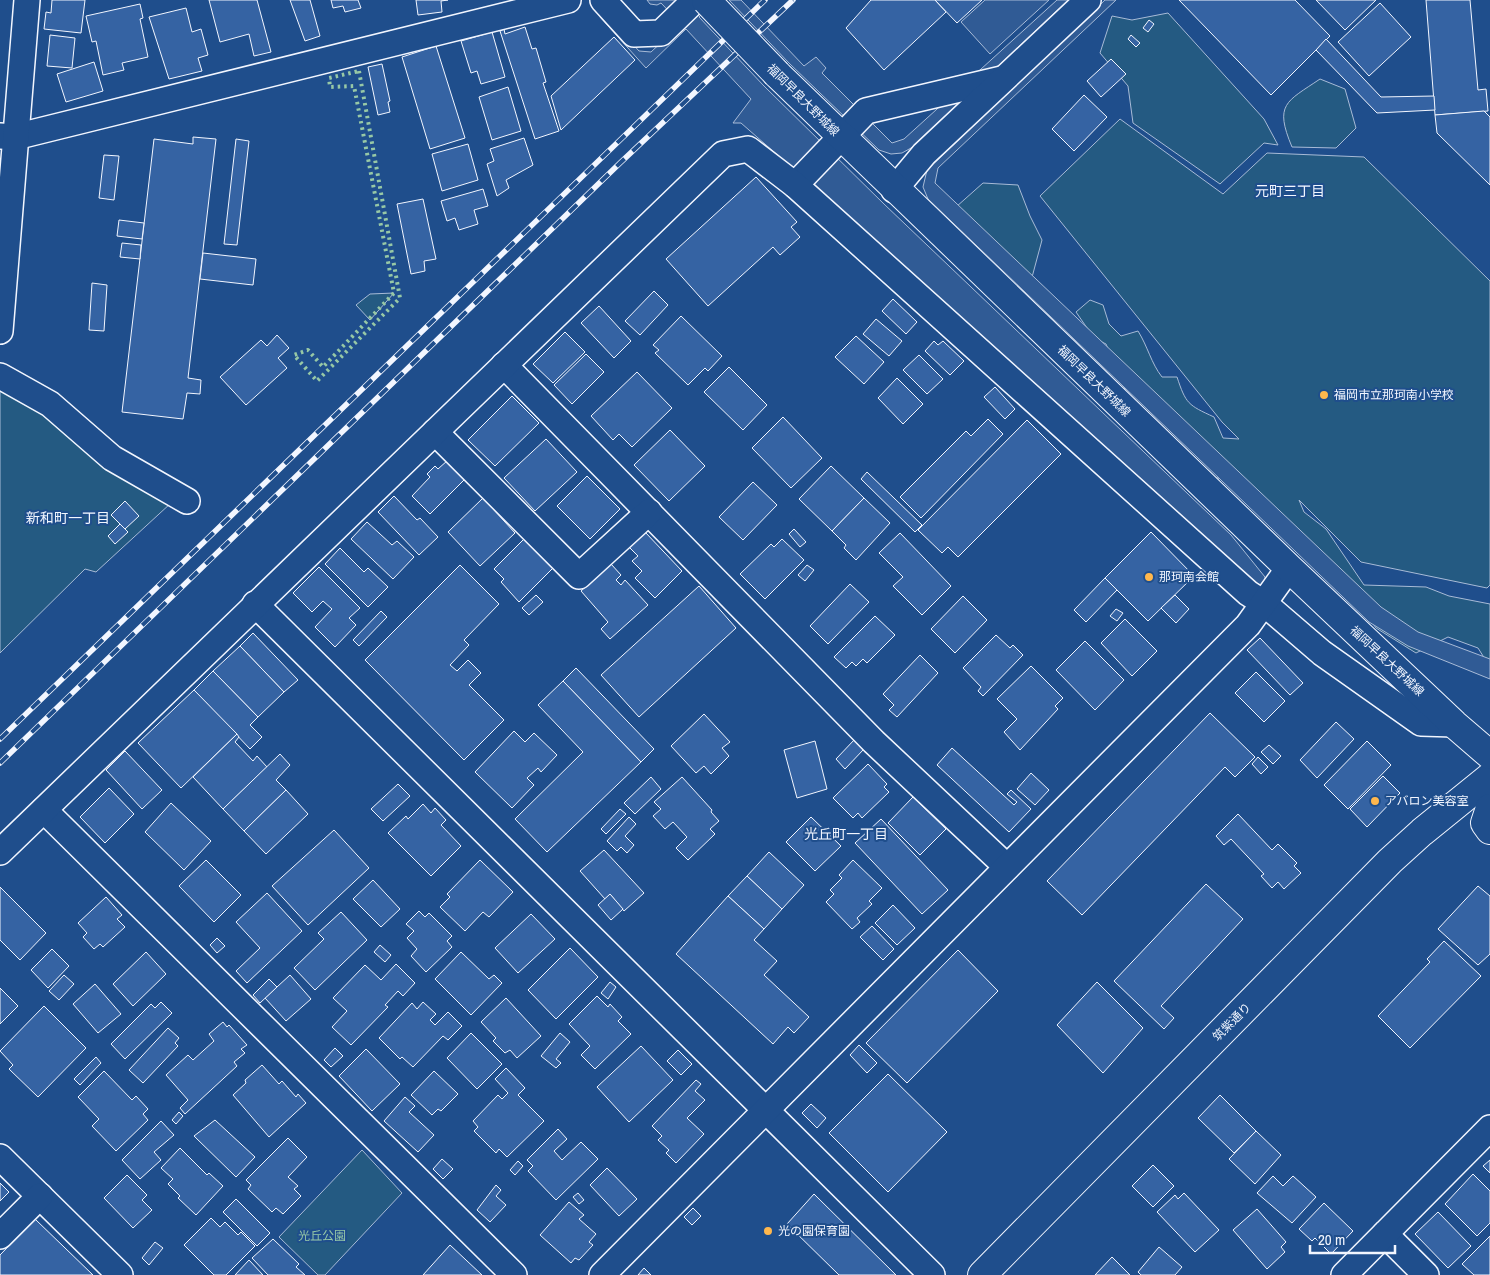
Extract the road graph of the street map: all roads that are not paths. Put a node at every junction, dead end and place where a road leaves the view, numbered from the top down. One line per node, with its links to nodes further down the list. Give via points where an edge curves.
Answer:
1 (27, 0): 8 (street)
2 (568, 0): 8 (street)
3 (603, 0): 4 (street, via 634,34 661,33)
4 (695, 0)
5 (706, 0): 10 (main road, 福岡早良大野城線, bridge)
6 (1088, 0): 7 (street)
7 (1004, 79): 9 (street, via 866,111); 10 (street, via 924,154)
8 (7, 136): 11 (street)
9 (795, 185): 12 (street, via 748,149 724,154); 19 (street, via 1248,593)
10 (894, 190): 17 (main road, 福岡早良大野城線)
11 (0, 331)
12 (504, 365): 14 (street); 16 (street)
13 (0, 376): 15 (street, via 50,404 112,458)
14 (435, 432): 16 (street, via 579,576); 18 (street)
15 (187, 502)
16 (649, 512): 27 (street, via 874,742)
17 (1289, 568): 19 (street); 20 (main road, 福岡早良大野城線)
18 (255, 604): 24 (street); 28 (street)
19 (1265, 604): 20 (street, via 1322,653 1421,723); 27 (street, via 1248,625)
20 (1454, 724): 21 (main road, 福岡早良大野城線)
21 (1490, 755)
22 (1490, 777): 38 (main road, 筑紫通り, via 1390,861)
23 (1490, 808): 25 (main road, via 1485,824)
24 (44, 810): 26 (street); 35 (street)
25 (1490, 830)
26 (0, 852)
27 (1007, 868): 28 (street)
28 (766, 1111): 36 (street); 37 (street)
29 (1490, 1128): 32 (street)
30 (0, 1156): 31 (street)
31 (40, 1196): 33 (street); 34 (street)
32 (1385, 1234): 39 (street); 40 (street)
33 (0, 1236)
34 (120, 1275)
35 (514, 1275)
36 (602, 1275)
37 (932, 1275)
38 (982, 1275)
39 (1344, 1275)
40 (1426, 1275)

